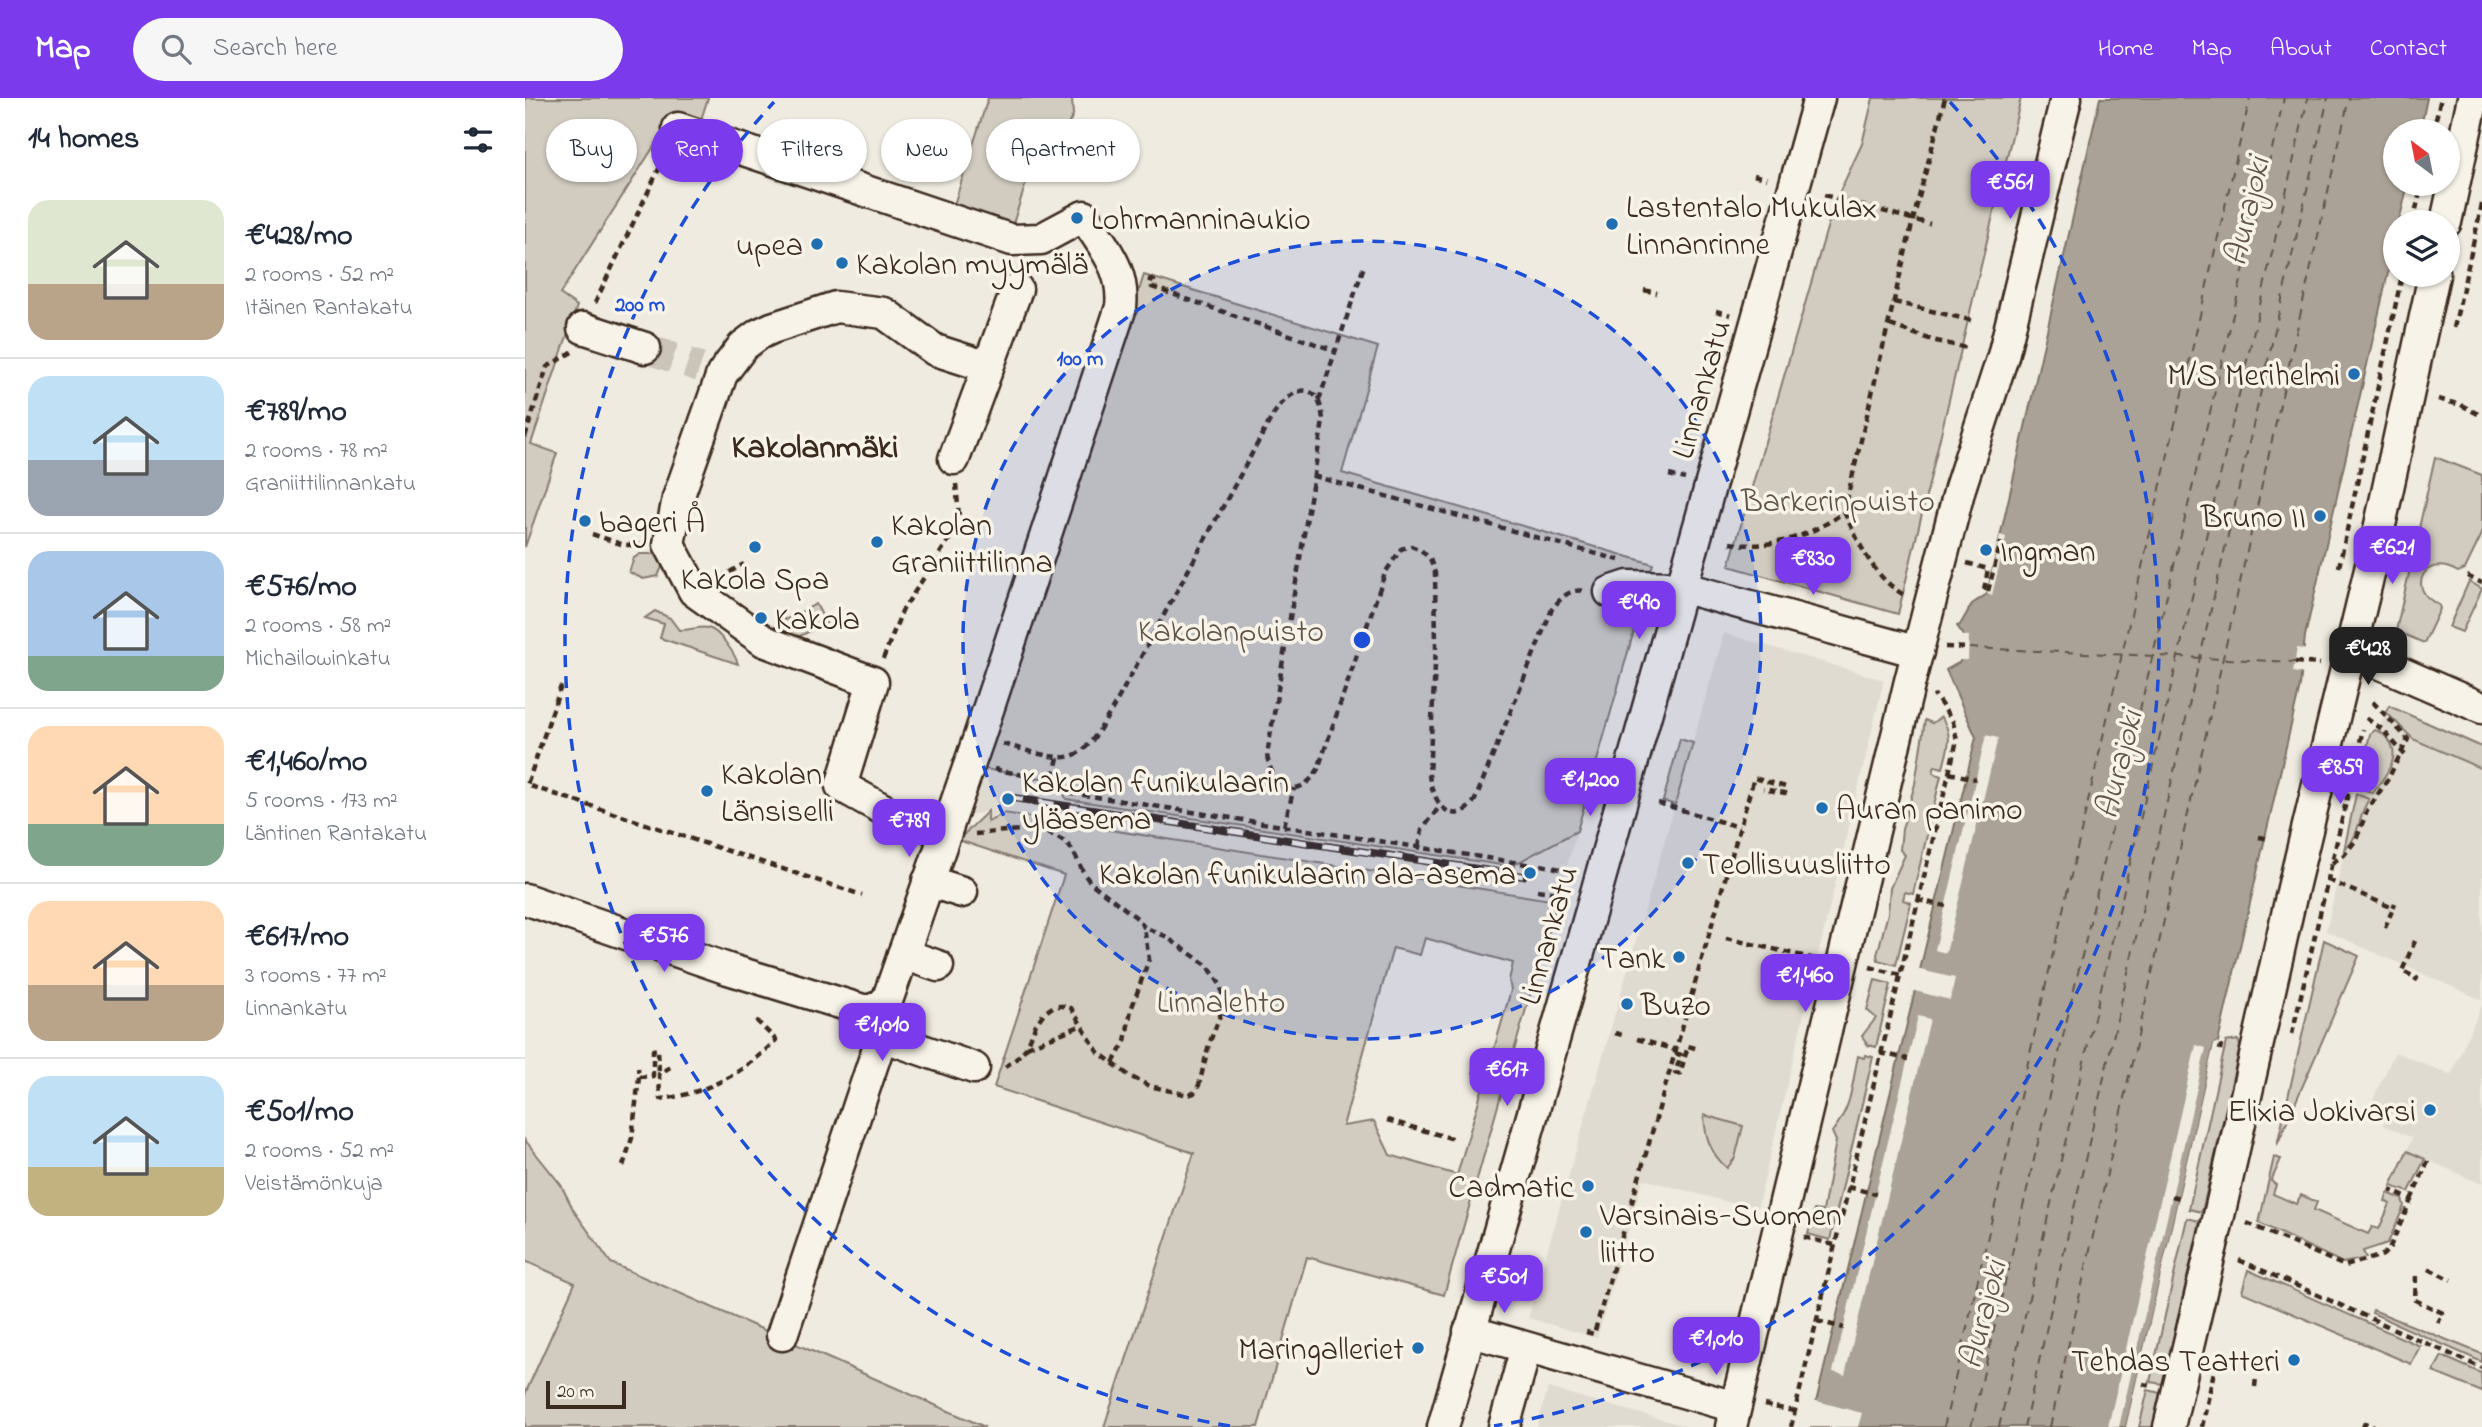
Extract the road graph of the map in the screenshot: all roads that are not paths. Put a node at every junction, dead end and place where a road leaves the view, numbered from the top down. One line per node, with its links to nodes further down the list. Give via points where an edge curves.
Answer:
1 (1819, 98): 12 (street, Linnankatu)
2 (2066, 98): 15 (street, via 2003,356 1961,488)
3 (2475, 106): 5 (street)
4 (743, 150): 17 (street, via 1012,240 1041,239 1084,216 1119,274 1121,307 979,737)
5 (2449, 210)
6 (2431, 287): 14 (street)
7 (1017, 289): 10 (street)
8 (583, 328): 9 (street)
9 (645, 348)
10 (988, 368): 11 (street); 17 (street, via 936,349 884,313 836,307 759,334 711,370 669,544 694,591 764,642 873,682 841,786 890,813)
11 (954, 459)
12 (1681, 587): 13 (street, via 1628,586); 15 (street); 25 (street, Linnankatu)
13 (1610, 592)
14 (2351, 651): 16 (street); 31 (street)
15 (1918, 652): 28 (street)
16 (2482, 708)
17 (959, 834): 18 (street)
18 (928, 881): 19 (street); 21 (street)
19 (962, 892)
20 (525, 900): 23 (street, via 863,1010)
21 (903, 954): 22 (street); 23 (street)
22 (938, 966)
23 (877, 1023): 24 (street); 26 (street)
24 (985, 1069)
25 (1469, 1331): 27 (street); 29 (street, Linnankatu)
26 (782, 1335)
27 (1526, 1348): 28 (street); 30 (street)
28 (1743, 1413)
29 (1443, 1427)
30 (1504, 1427)
31 (2169, 1427)

